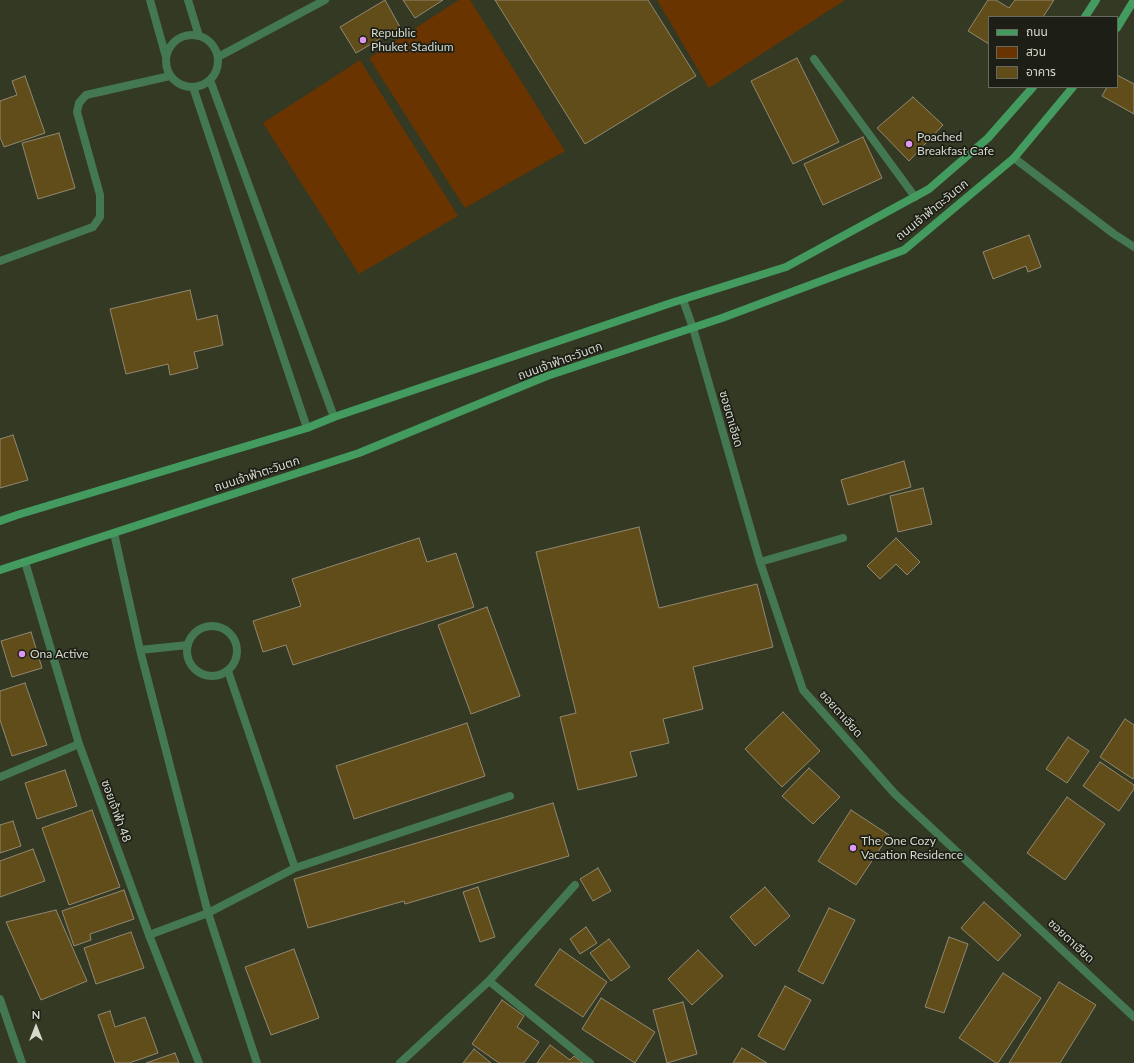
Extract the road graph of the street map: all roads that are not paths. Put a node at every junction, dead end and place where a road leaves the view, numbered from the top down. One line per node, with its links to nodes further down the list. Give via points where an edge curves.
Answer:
1 (150, 0): 9 (street)
2 (188, 0): 8 (street)
3 (325, 0): 10 (street)
4 (1096, 0): 6 (main road)
5 (1134, 0): 7 (main road)
6 (1086, 16)
7 (1118, 26)
8 (199, 36): 9 (street, via 184,36 172,44); 10 (street, via 212,43)
9 (166, 57): 12 (street)
10 (218, 57): 13 (street, via 217,69)
11 (814, 59): 18 (street)
12 (170, 76): 14 (street, via 180,84); 20 (street, via 86,95 79,103 77,112 100,195 100,216 93,227)
13 (210, 80): 14 (street); 23 (street)
14 (193, 87): 24 (street)
15 (1032, 88): 18 (main road, ถนนเจ้าฟ้าตะวันตก, via 988,138 929,189)
16 (1073, 88): 17 (main road, ถนนเจ้าฟ้าตะวันตก)
17 (1014, 158): 19 (street); 22 (main road, ถนนเจ้าฟ้าตะวันตก, via 904,250)
18 (915, 197): 21 (main road, ถนนเจ้าฟ้าตะวันตก, via 786,267)
19 (1134, 247)
20 (0, 261)
21 (683, 300): 22 (street, ซอยตาเอียด); 23 (main road, ถนนเจ้าฟ้าตะวันตก)
22 (693, 328): 26 (main road, ถนนเจ้าฟ้าตะวันตก, via 548,376 359,453); 29 (street, ซอยตาเอียด)
23 (334, 417): 24 (main road, ถนนเจ้าฟ้าตะวันตก)
24 (308, 428): 25 (main road, ถนนเจ้าฟ้าตะวันตก)
25 (0, 521)
26 (114, 532): 28 (main road, ถนนเจ้าฟ้าตะวันตก); 32 (street)
27 (843, 538): 29 (street)
28 (25, 562): 30 (main road, ถนนเจ้าฟ้าตะวันตก); 34 (street, ซอยเจ้าฟ้า 48)
29 (760, 562): 43 (street, ซอยตาเอียด, via 803,690 896,794)
30 (0, 570)
31 (188, 645): 32 (street); 33 (street, via 189,661 201,673 215,676); 33 (street, via 196,633 208,626 229,633 237,647 236,659)
32 (140, 650): 39 (street)
33 (228, 671): 37 (street)
34 (79, 744): 35 (street); 40 (street, ซอยเจ้าฟ้า 48)
35 (0, 777)
36 (510, 796): 37 (street)
37 (295, 868): 39 (street)
38 (575, 885): 41 (street)
39 (208, 912): 40 (street); 46 (street)
40 (149, 936): 45 (street, ซอยเจ้าฟ้า 48)
41 (489, 981): 47 (street); 48 (street)
42 (0, 999): 44 (street)
43 (1134, 1017)
44 (22, 1063)
45 (199, 1063)
46 (257, 1063)
47 (400, 1063)
48 (590, 1063)

